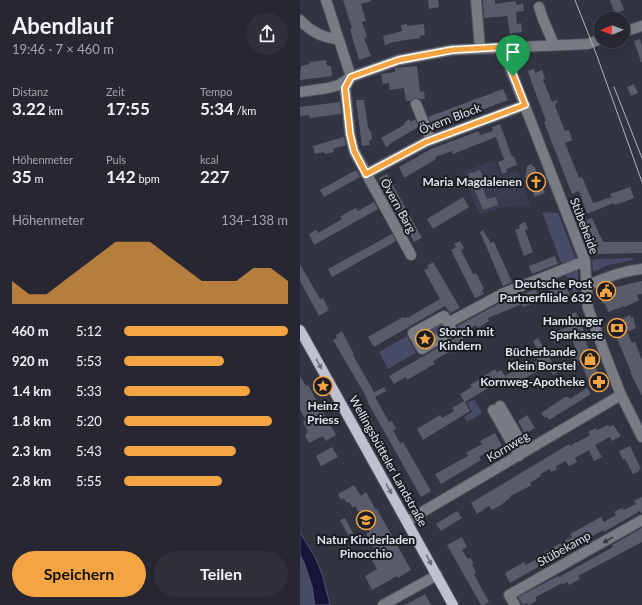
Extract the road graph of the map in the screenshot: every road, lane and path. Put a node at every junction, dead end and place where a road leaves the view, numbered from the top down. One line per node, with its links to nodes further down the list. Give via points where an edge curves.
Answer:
1 (326, 0): 7 (street)
2 (476, 0): 11 (street)
3 (539, 7): 9 (street)
4 (300, 20): 7 (street, via 308,29 327,38)
5 (642, 26): 6 (street)
6 (630, 30)
7 (338, 39): 12 (street)
8 (594, 42): 9 (street)
9 (554, 45): 10 (street)
10 (502, 47): 11 (street); 15 (street, Stübeheide)
11 (480, 48): 12 (street, via 452,50 399,60)
12 (351, 77): 13 (street, via 339,85); 17 (street, Övern Barg, via 345,88 350,134 354,151)
13 (301, 95)
14 (416, 104): 16 (street)
15 (525, 105): 16 (street, Övern Block); 19 (street, Stübeheide)
16 (431, 140): 17 (street, Övern Block)
17 (366, 174): 18 (street, Övern Barg)
18 (411, 255)
19 (585, 262): 21 (street, Stübeheide); 22 (street, via 504,293)
20 (642, 269): 21 (street, via 628,270)
21 (586, 286): 24 (street, Stübeheide, via 588,308)
22 (448, 323)
23 (300, 330): 29 (main road, Wellingsbütteler Landstraße, one-way to 29)
24 (621, 395): 26 (street, Stübeheide); 27 (street, Kornweg)
25 (496, 408): 27 (street)
26 (642, 437)
27 (523, 454): 29 (street, Kornweg)
28 (642, 520): 33 (street, Stübekamp, one-way to 33, via 509,595)
29 (407, 521): 30 (main road, Wellingsbütteler Landstraße, one-way to 30)
30 (437, 575): 31 (street); 32 (main road, Wellingsbütteler Landstraße)
31 (382, 605)
32 (453, 605)
33 (515, 605)

